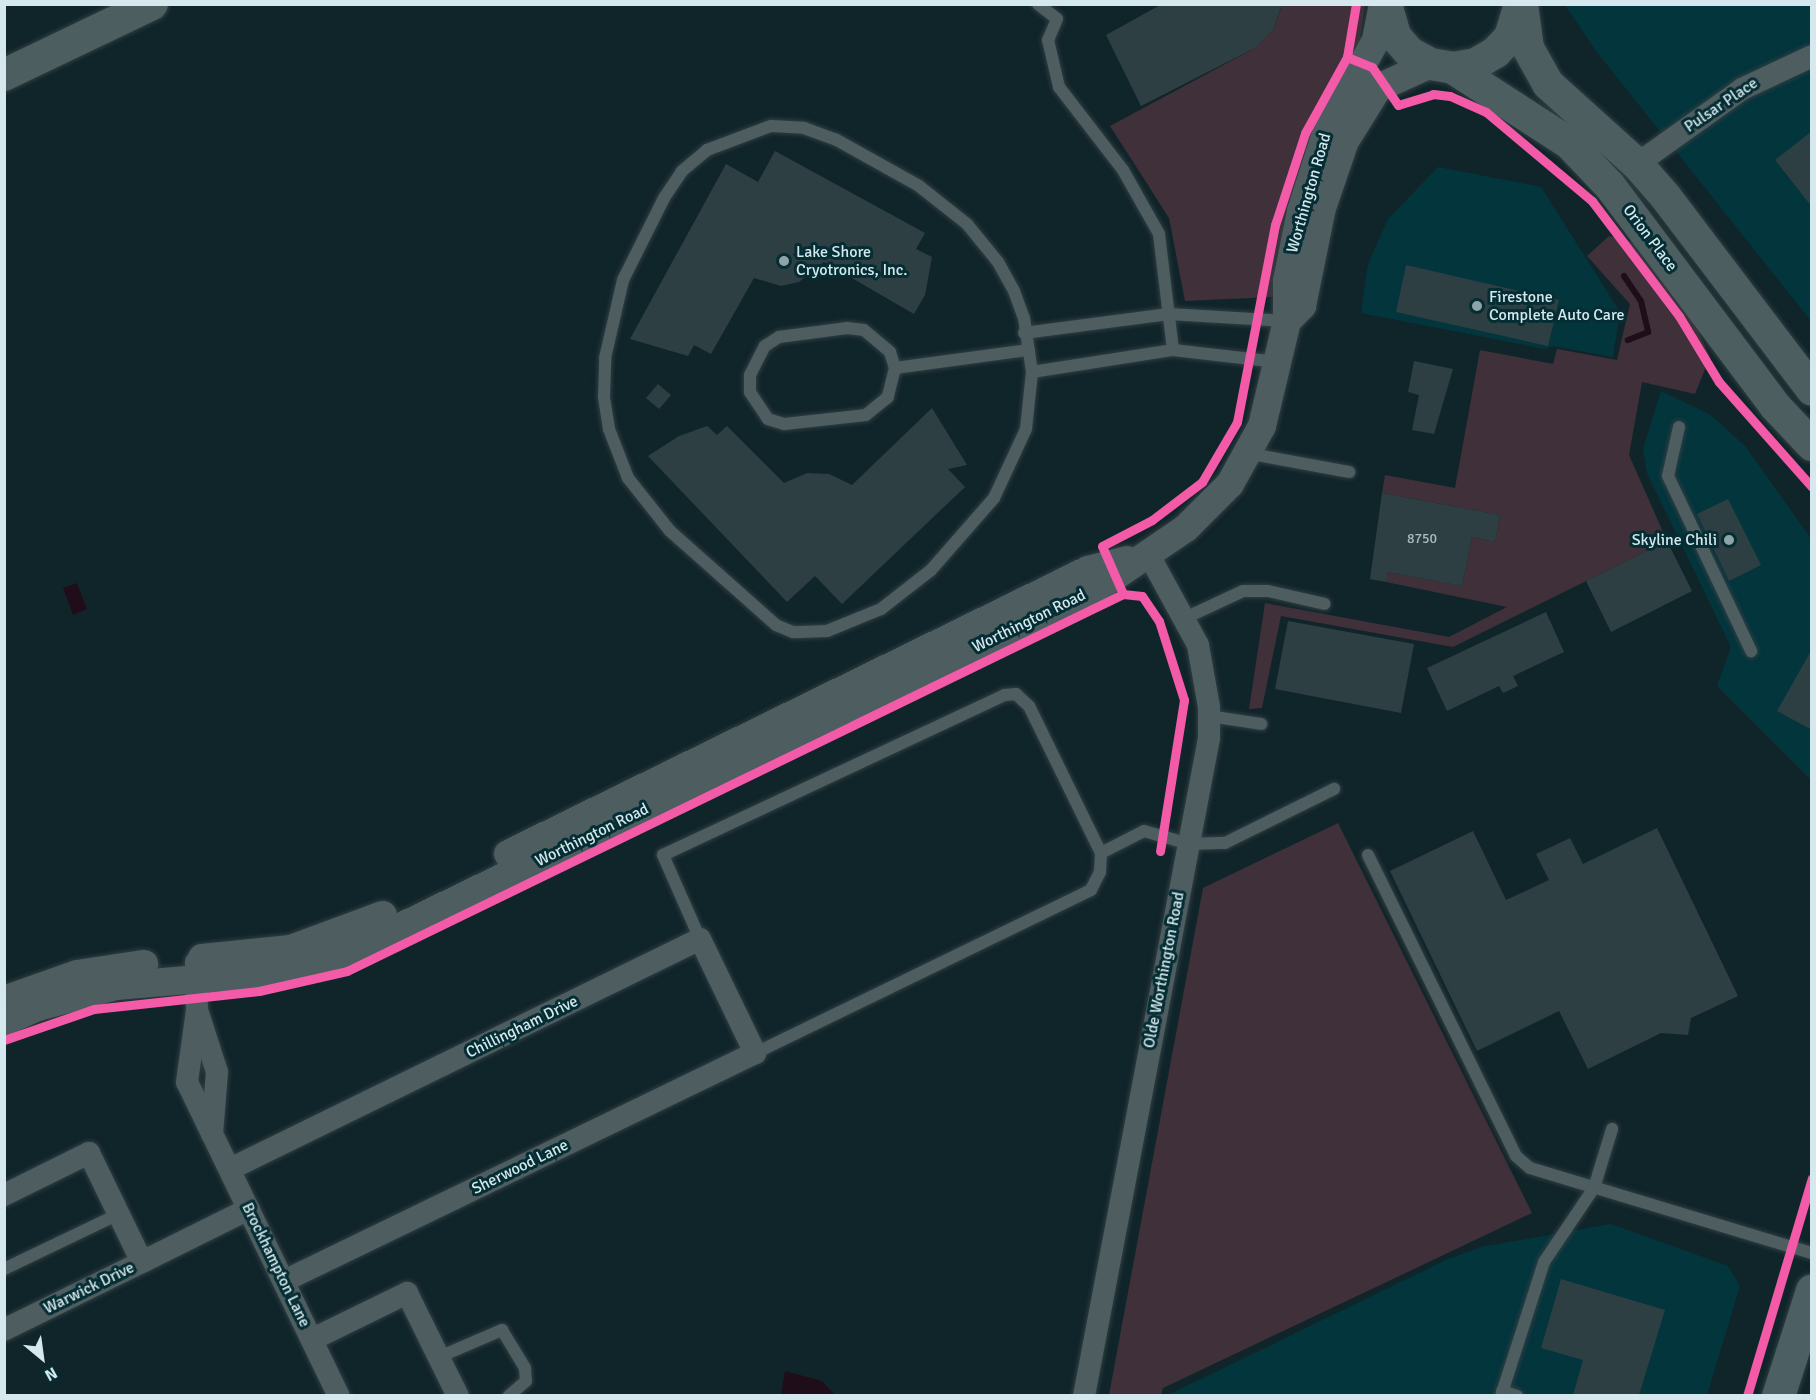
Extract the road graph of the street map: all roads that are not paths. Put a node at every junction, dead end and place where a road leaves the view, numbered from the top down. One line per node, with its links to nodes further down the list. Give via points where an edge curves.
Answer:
1 (152, 4): 7 (main road)
2 (1038, 4): 10 (lane, via 1057,19 1048,40 1059,87 1123,170 1159,234)
3 (1384, 4): 6 (main road, Orion Place, via 1395,36 1410,53); 11 (street, Worthington Road, via 1376,40 1328,127 1301,211 1287,281)
4 (1521, 4): 6 (main road, via 1510,37 1496,52 1476,64); 9 (main road, via 1534,65 1548,84)
5 (1812, 56): 9 (street, Pulsar Place, via 1742,89)
6 (1442, 66): 8 (main road, Orion Place); 11 (street, Worthington Road, via 1378,88 1361,111 1345,141 1322,208 1302,306)
7 (4, 75)
8 (1518, 106): 9 (main road, via 1585,134 1619,162); 20 (main road, Orion Place, via 1569,143 1610,186 1775,406)
9 (1637, 164): 18 (main road)
10 (1169, 314): 11 (lane); 12 (lane); 14 (lane)
11 (1287, 321): 15 (street, Worthington Road)
12 (1024, 333): 13 (lane); 17 (lane, via 1014,291 998,262 967,224 919,186 835,139 804,128 771,126 706,150 682,171 639,244 623,280 605,358 609,429 628,478 670,531 776,625 793,632 827,631 881,609 931,570 994,498 1026,429)
13 (1029, 350): 16 (lane); 17 (lane)
14 (1173, 350): 15 (lane); 17 (lane)
15 (1279, 362): 21 (street, Worthington Road)
16 (895, 368): 16 (lane, via 890,352 864,330 779,337 755,359 750,392 768,419 784,424 866,415 888,397)
17 (1032, 372)
18 (1812, 390)
19 (1679, 427): 26 (lane, via 1668,476)
20 (1812, 445)
21 (1251, 454): 22 (lane); 23 (street, Worthington Road, via 1212,506)
22 (1349, 472)
23 (1149, 555): 25 (street, Olde Worthington Road); 34 (street, Worthington Road, via 1088,570 359,926 291,949)
24 (1325, 604): 25 (lane, via 1268,591 1243,591)
25 (1185, 618): 27 (street, Olde Worthington Road, via 1198,645)
26 (1751, 651)
27 (1209, 716): 28 (lane); 30 (street, Olde Worthington Road)
28 (1261, 724)
29 (1334, 789): 30 (lane, via 1226,843)
30 (1189, 844): 31 (lane, via 1144,831); 56 (street, Olde Worthington Road)
31 (1101, 853): 33 (lane, via 1029,706 1016,694 1005,695 663,855); 37 (lane, via 1100,872 1091,890)
32 (1368, 855): 40 (lane, via 1516,1156 1530,1168)
33 (700, 939): 37 (street); 39 (street, Chillingham Drive)
34 (196, 968): 35 (street, Worthington Road, via 77,974); 36 (street, Worthington Road, via 38,1007); 39 (street, Brockhampton Lane, via 197,1010 217,1072 212,1135)
35 (4, 1000)
36 (4, 1022)
37 (755, 1053): 47 (street, Sherwood Lane)
38 (1612, 1129): 40 (lane)
39 (230, 1169): 42 (street, Brockhampton Lane)
40 (1594, 1188): 44 (lane); 52 (lane, via 1544,1262)
41 (4, 1195): 43 (street, Warwick Drive, via 89,1153)
42 (249, 1209): 45 (street, Warwick Drive); 47 (street, Brockhampton Lane)
43 (119, 1214): 45 (street, Warwick Drive); 46 (lane)
44 (1812, 1252)
45 (142, 1262): 49 (street, Warwick Drive)
46 (4, 1269)
47 (284, 1281): 50 (street, Brockhampton Lane)
48 (1812, 1290): 58 (main road)
49 (4, 1330)
50 (313, 1339): 51 (street, via 407,1293); 53 (street, Brockhampton Lane)
51 (439, 1357): 54 (street); 55 (lane, via 502,1330 525,1368 526,1381)
52 (1502, 1393): 57 (lane)
53 (339, 1395)
54 (458, 1395)
55 (509, 1395)
56 (1084, 1395)
57 (1517, 1395)
58 (1778, 1395)

